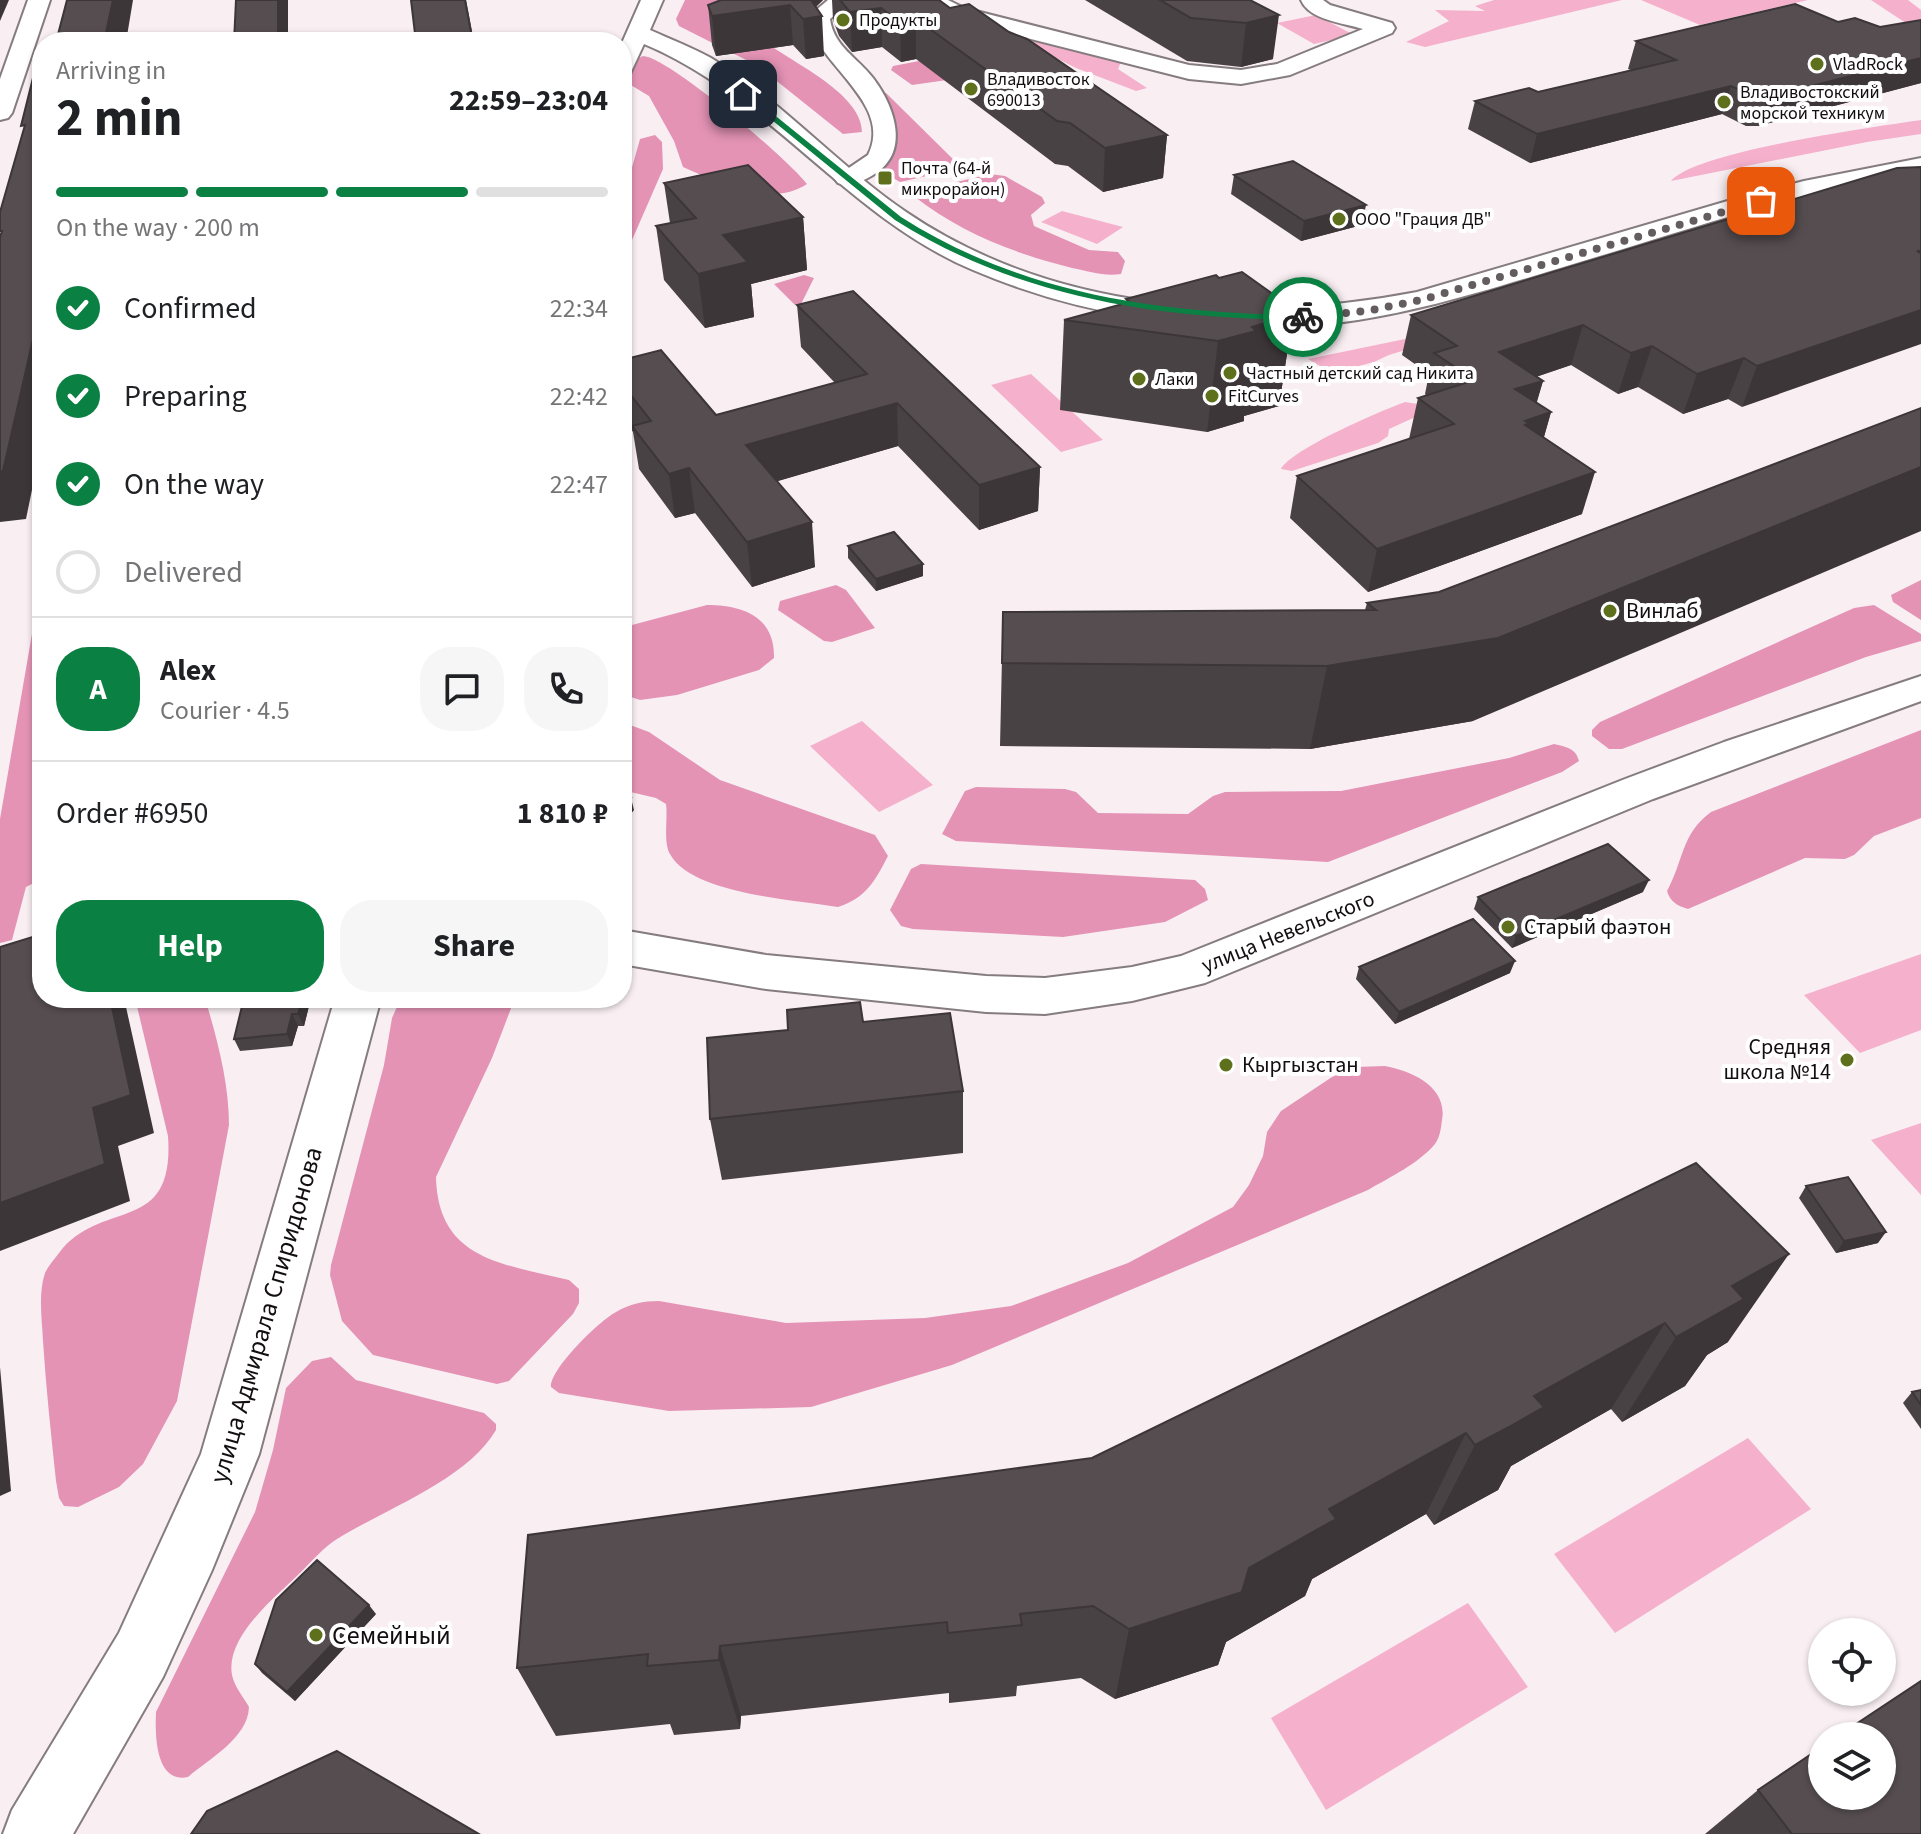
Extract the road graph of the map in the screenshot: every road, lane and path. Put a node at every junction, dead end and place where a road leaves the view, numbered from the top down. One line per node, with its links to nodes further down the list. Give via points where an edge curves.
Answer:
1 (39, 0): 8 (street)
2 (652, 0): 6 (street)
3 (842, 0): 10 (street, via 819,17 824,39 867,86 885,140 877,162)
4 (932, 0): 5 (street, via 956,13 1105,52 1226,76 1282,70 1384,28 1322,10)
5 (1312, 0)
6 (638, 33): 7 (street); 10 (street, via 709,67)
7 (632, 46)
8 (2, 102)
9 (1921, 166): 10 (street, via 1740,206 1421,300 1284,318 1163,310 1020,278 924,235)
10 (847, 178)
11 (1921, 688): 12 (street, улица Невельского, via 1639,789 1189,971 1132,984 1045,996 986,994 766,972)
12 (632, 949)
13 (355, 1008): 14 (street, улица Адмирала Спиридонова, via 230,1454 141,1655)
14 (36, 1834)

